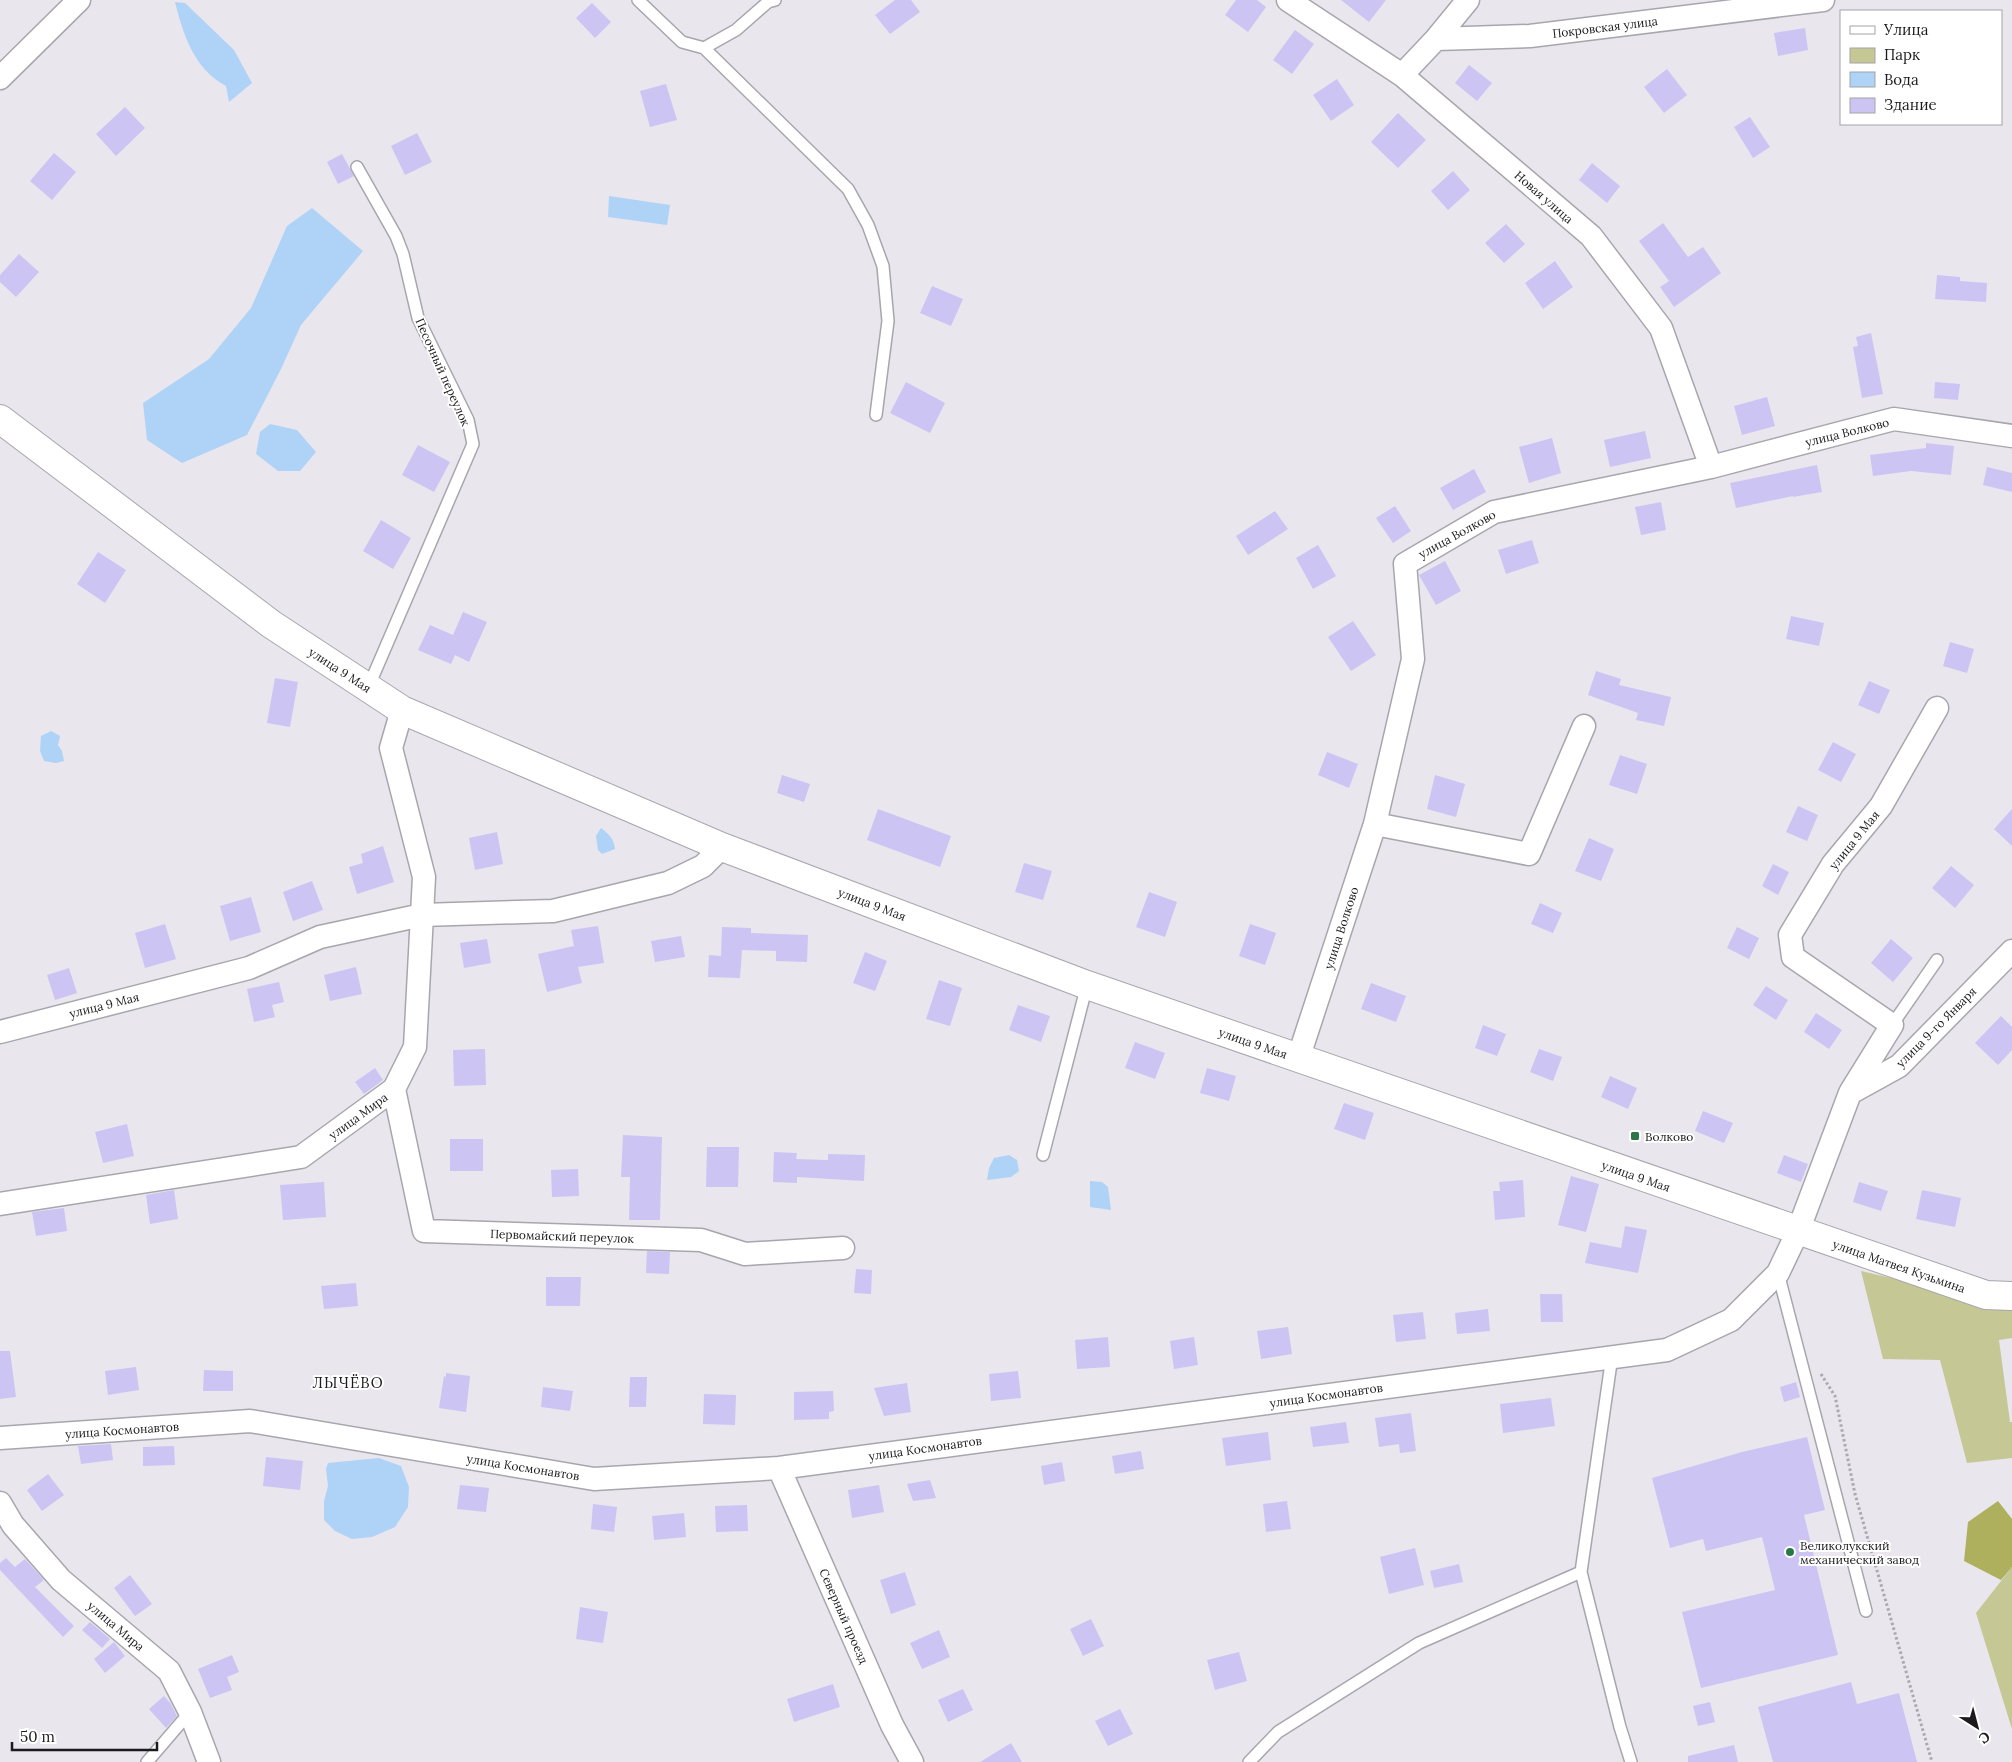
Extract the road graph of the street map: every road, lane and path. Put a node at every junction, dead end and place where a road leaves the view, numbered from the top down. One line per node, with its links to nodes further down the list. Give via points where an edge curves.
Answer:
1 (79, 0): 10 (street)
2 (638, 0): 8 (lane, via 682,42)
3 (775, 0): 8 (lane, via 768,2 736,30)
4 (1288, 0): 9 (street, Новая улица)
5 (1468, 0): 7 (street)
6 (1823, 0): 7 (street, Покровская улица, via 1530,36)
7 (1436, 39): 9 (street)
8 (704, 48): 12 (lane, via 848,189 868,225 883,266 888,321)
9 (1402, 75): 15 (street, Новая улица, via 1591,236 1661,328)
10 (0, 78)
11 (357, 167): 16 (lane, Песочный переулок, via 396,236 418,318 468,420 473,444)
12 (876, 415)
13 (0, 419): 16 (main road, улица 9 Мая, via 271,624)
14 (2012, 436): 15 (street, улица Волково, via 1894,419)
15 (1711, 467): 20 (street, улица Волково, via 1494,512 1405,564 1413,659)
16 (368, 688): 18 (main road, улица 9 Мая)
17 (1937, 708): 26 (street, улица 9 Мая, via 1881,806 1833,864 1790,935 1793,957)
18 (402, 710): 21 (main road, улица 9 Мая); 22 (street, улица Мира, via 392,748 424,877)
19 (1584, 726): 20 (street, via 1529,854)
20 (1375, 824): 28 (street, улица Волково)
21 (722, 847): 22 (street, улица 9 Мая, via 703,866 668,883 552,911); 25 (main road, улица 9 Мая)
22 (422, 915): 27 (street, улица 9 Мая, via 320,937 249,968); 29 (street, улица Мира, via 415,1047)
23 (2012, 951): 30 (street, улица 9-го Января, via 1899,1066)
24 (1937, 960): 26 (lane)
25 (1087, 985): 28 (main road, улица 9 Мая); 31 (lane)
26 (1892, 1025): 30 (street)
27 (0, 1032)
28 (1298, 1059): 33 (main road, улица 9 Мая)
29 (394, 1089): 32 (street, улица Мира, via 301,1157); 34 (street, Первомайский переулок, via 424,1231 701,1240 746,1254)
30 (1850, 1093): 33 (street)
31 (1043, 1155)
32 (0, 1204)
33 (1793, 1230): 35 (street, улица Космонавтов); 36 (main road, улица Матвея Кузьмина, via 1986,1295)
34 (843, 1248)
35 (1778, 1273): 37 (street, улица Космонавтов, via 1732,1320 1667,1350); 38 (lane)
36 (2012, 1296)
37 (1612, 1356): 40 (street, улица Космонавтов); 42 (lane)
38 (1803, 1370): 43 (lane); 50 (path, via 1821,1374 1835,1396 1855,1494)
39 (0, 1438): 40 (street, улица Космонавтов, via 250,1421 594,1479)
40 (779, 1468): 47 (street, Северный проезд, via 892,1725)
41 (0, 1503): 44 (street, улица Мира, via 14,1526 62,1580 169,1671)
42 (1580, 1572): 48 (lane, via 1418,1643 1278,1732); 49 (lane)
43 (1866, 1611)
44 (190, 1712): 45 (lane); 46 (street, улица Мира)
45 (146, 1762)
46 (209, 1762)
47 (912, 1762)
48 (1248, 1762)
49 (1631, 1762)
50 (1932, 1762)

